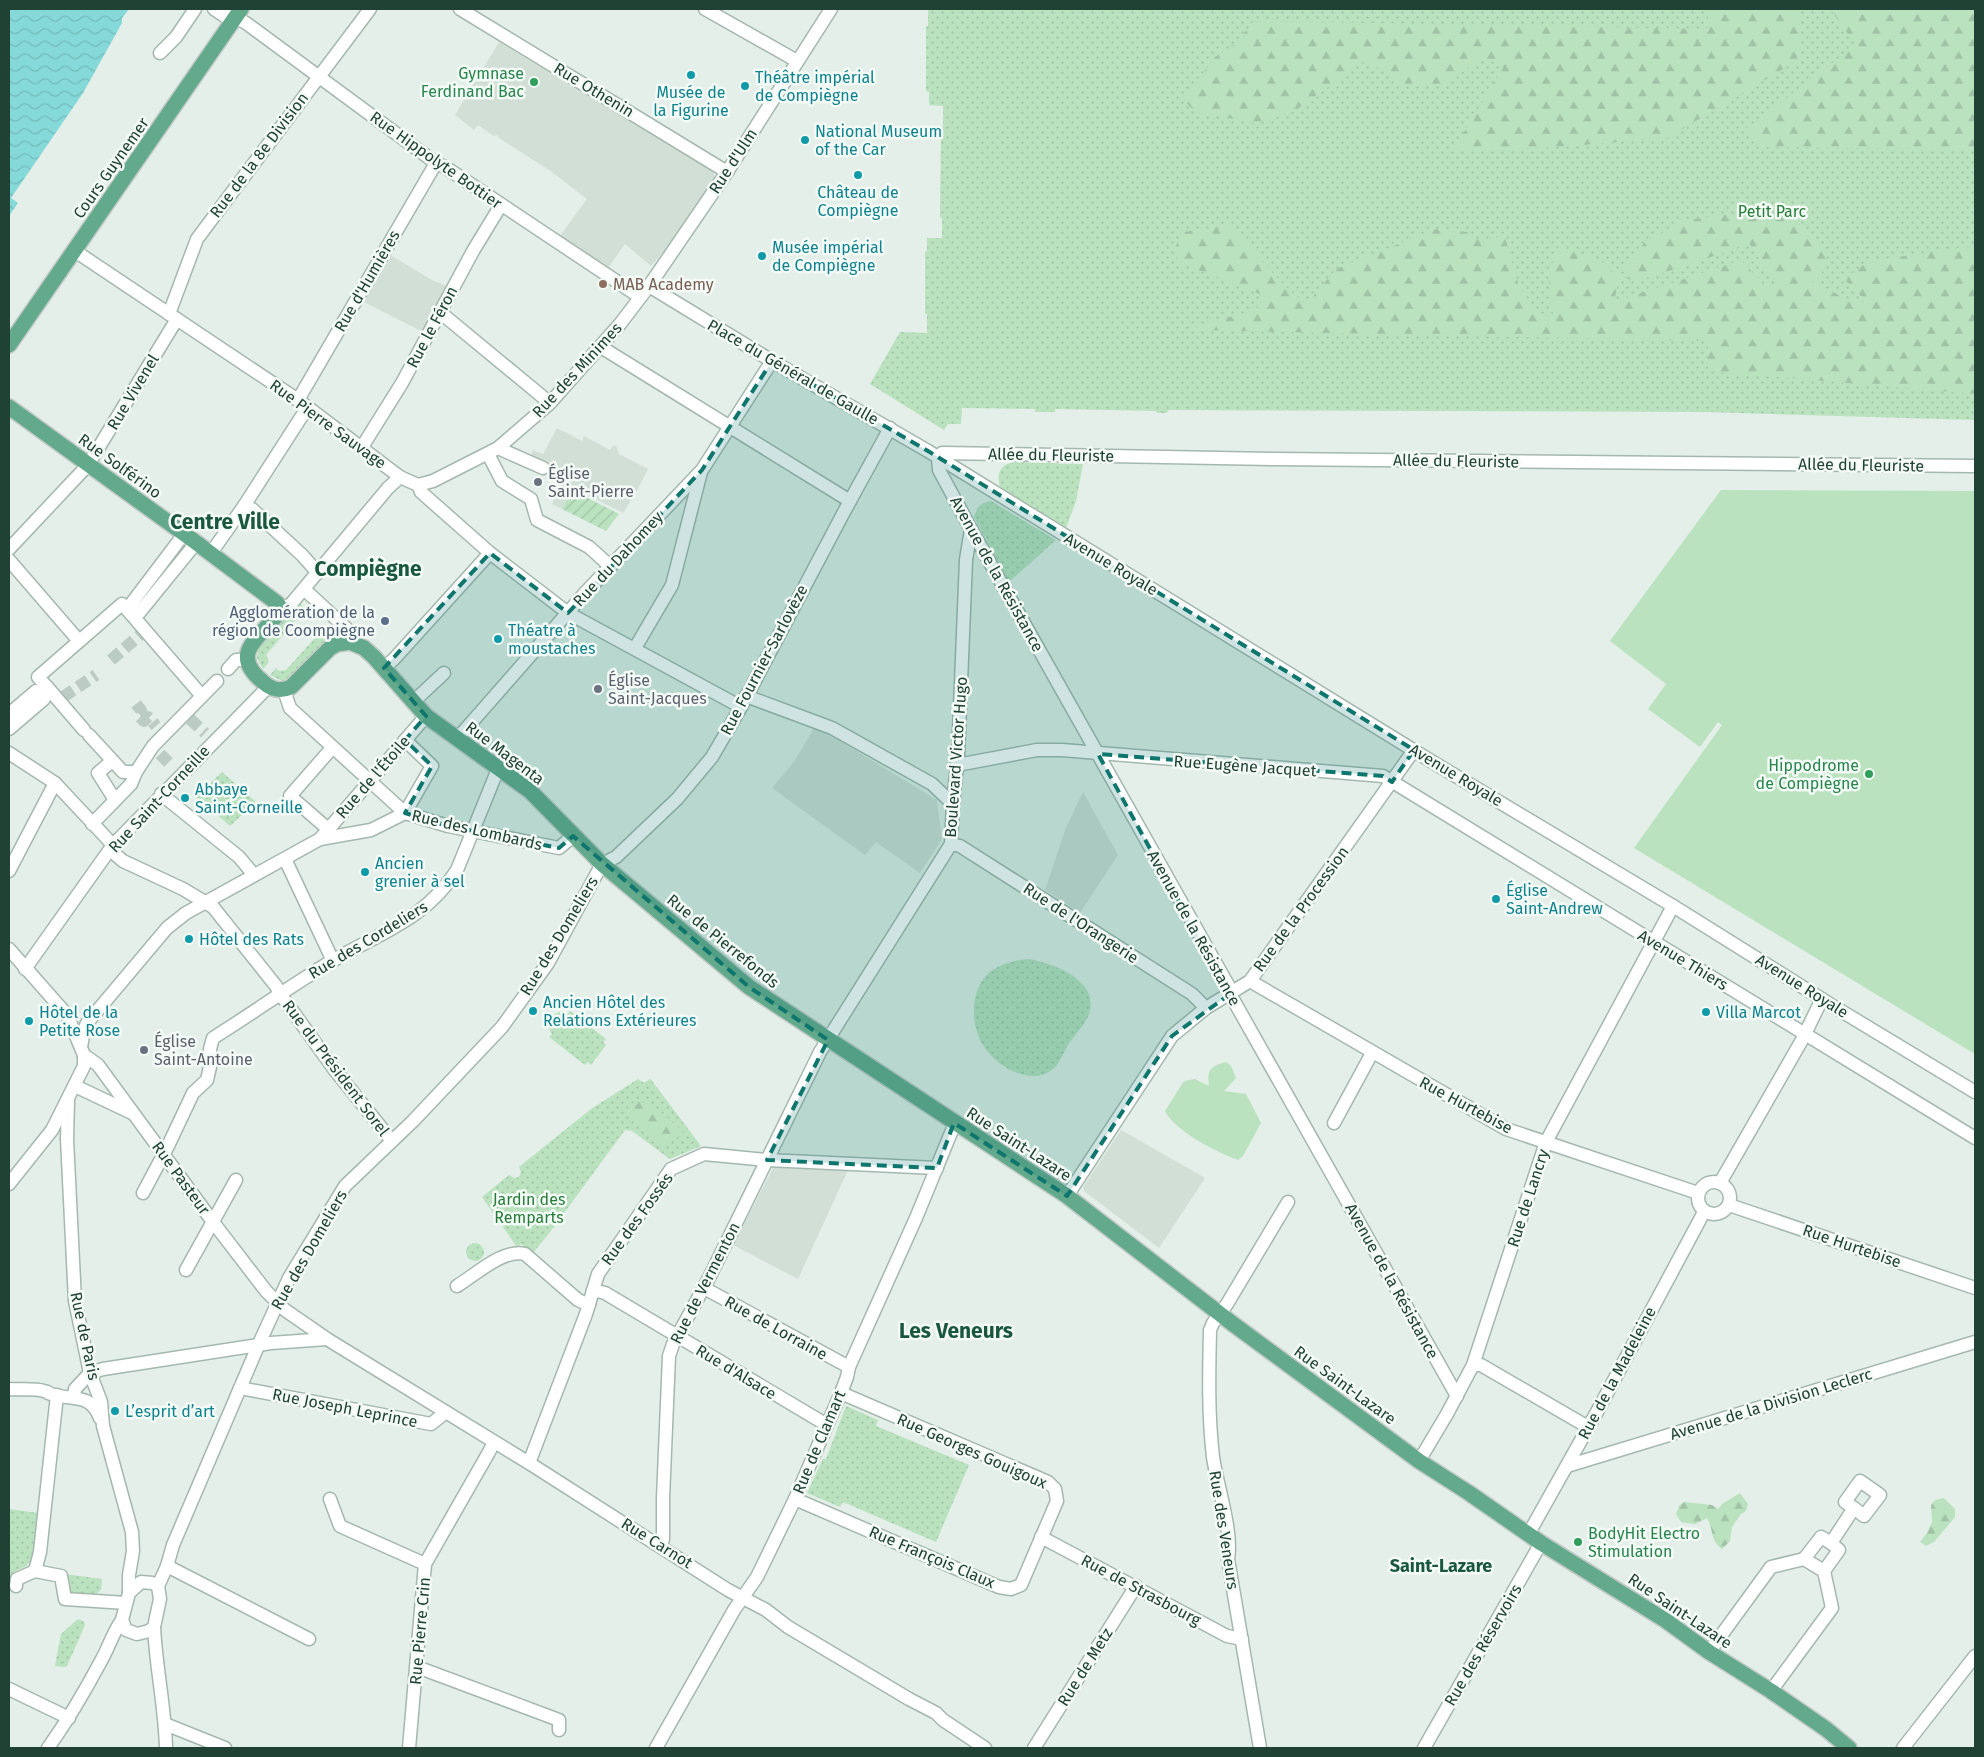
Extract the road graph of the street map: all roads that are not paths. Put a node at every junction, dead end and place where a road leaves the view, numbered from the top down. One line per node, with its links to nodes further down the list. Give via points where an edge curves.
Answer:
1 (196, 9): 8 (street)
2 (214, 9): 7 (street, Rue Hippolyte Bottier, via 226,17)
3 (370, 9): 10 (street, Rue de la 8e Division)
4 (460, 9): 12 (street, Rue Othenin)
5 (704, 9): 9 (street)
6 (831, 9): 9 (street, Rue d'Ulm)
7 (234, 11): 10 (street, Rue Hippolyte Bottier); 14 (main road, Cours Guynemer)
8 (164, 56)
9 (797, 61): 12 (street, Rue d'Ulm)
10 (318, 77): 11 (street, Rue Hippolyte Bottier); 18 (street, Rue de la 8e Division, via 197,239)
11 (436, 162): 13 (street, Rue Hippolyte Bottier); 23 (street, Rue d'Humières)
12 (728, 172): 15 (street, Rue d'Ulm)
13 (500, 205): 16 (street, Rue Hippolyte Bottier); 17 (street, Rue le Féron)
14 (75, 251): 18 (street, Rue Pierre Sauvage); 19 (main road, Cours Guynemer)
15 (649, 286): 16 (street, Rue des Minimes); 21 (street, Place du Général de Gaulle)
16 (640, 297): 20 (street, Rue des Minimes)
17 (441, 313): 22 (street); 27 (street, Rue le Féron)
18 (173, 316): 23 (street, Rue Pierre Sauvage); 30 (street, Rue Vivenel)
19 (9, 345)
20 (600, 347): 22 (street, Rue des Minimes); 25 (street)
21 (772, 361): 25 (street); 26 (street, Place du Général de Gaulle)
22 (550, 403): 28 (street, Rue des Minimes)
23 (302, 404): 27 (street, Rue Pierre Sauvage); 37 (street, Rue d'Humières)
24 (9, 407): 30 (main road, Rue Solférino)
25 (730, 427): 33 (street); 36 (street)
26 (890, 428): 29 (street, Place du Général de Gaulle); 36 (street, Rue Fournier-Sarlovèze)
27 (362, 447): 34 (street, Rue Pierre Sauvage)
28 (493, 451): 32 (street); 35 (street, Rue des Minimes, via 433,481); 45 (street, via 502,481 531,498 537,520 589,547)
29 (938, 457): 31 (street, Allée du Fleuriste, via 942,453); 38 (street, Avenue de la Résistance, via 939,470); 73 (street, Avenue Royale)
30 (88, 465): 39 (main road, Rue Solférino); 41 (street, Rue Vivenel)
31 (1975, 466)
32 (543, 468)
33 (702, 470): 45 (street, Rue du Dahomey); 53 (street, via 672,585)
34 (400, 477): 35 (street, Rue Pierre Sauvage); 46 (street)
35 (418, 485): 43 (street, Rue Pierre Sauvage, via 420,492)
36 (850, 500): 64 (street, Rue Fournier-Sarlovèze)
37 (244, 506): 42 (street, Rue d'Humières); 46 (street, via 252,509)
38 (971, 529): 75 (street, Avenue de la Résistance); 78 (street, Boulevard Victor Hugo, via 966,560)
39 (184, 534): 40 (main road, Rue Solférino); 49 (street, via 131,604)
40 (196, 543): 42 (main road, Rue Solférino); 49 (street, via 140,613)
41 (9, 549)
42 (211, 553): 48 (main road, Rue Solférino, via 269,595)
43 (490, 553): 50 (street, Rue Pierre Sauvage); 55 (street)
44 (9, 560): 51 (street)
45 (610, 566): 50 (street, Rue du Dahomey)
46 (318, 573): 47 (street)
47 (304, 589): 48 (street, via 291,604); 52 (street, via 346,628)
48 (281, 609): 54 (main road, via 249,648)
49 (133, 611): 51 (street, via 122,604); 62 (street, via 143,633)
50 (568, 613): 53 (street, Rue Pierre Sauvage); 70 (street, Rue du Dahomey)
51 (79, 641): 61 (street, via 38,677)
52 (358, 644): 55 (main road, Rue Magenta); 60 (main road, via 343,642 330,648 292,687)
53 (635, 648): 64 (street, Rue Pierre Sauvage)
54 (246, 660): 56 (street, via 236,660); 59 (main road, via 251,671)
55 (384, 668): 65 (main road, Rue Magenta)
56 (228, 669)
57 (444, 673): 65 (street)
58 (217, 681): 62 (street)
59 (268, 687): 60 (main road); 84 (street, Rue Saint-Corneille, via 209,737 176,770)
60 (284, 690): 72 (street, via 290,708)
61 (44, 691): 66 (street, via 36,691); 68 (street); 69 (street, via 44,699)
62 (202, 696): 79 (street, via 187,717 160,730 156,750)
63 (63, 697): 68 (street, via 77,717)
64 (743, 701): 83 (street, Rue Pierre Sauvage, via 832,728); 95 (street, Rue Fournier-Sarlovèze, via 712,757 677,799 616,856)
65 (413, 702): 67 (main road, Rue Magenta)
66 (9, 714)
67 (426, 716): 70 (main road, Rue Magenta); 71 (street, Rue de l'Étoile)
68 (75, 719): 76 (street)
69 (9, 729)
70 (457, 739): 77 (main road, Rue Magenta)
71 (405, 740): 80 (street, Rue de l'Étoile); 87 (street, via 432,766)
72 (332, 748): 80 (street); 90 (street, via 290,796)
73 (1414, 750): 81 (street, Rue de la Procession); 99 (street, Avenue Royale)
74 (9, 752): 82 (street)
75 (1098, 754): 78 (street, Rue Eugène Jacquet, via 1037,750); 81 (street, Rue Eugène Jacquet, via 1383,776); 105 (street, Avenue de la Résistance, via 1228,985)
76 (112, 761): 79 (street, via 123,772); 85 (street, via 98,773)
77 (498, 769): 89 (street, Rue des Cordeliers); 91 (main road, Rue Magenta, via 530,791)
78 (957, 769): 83 (street, Rue Eugène Jacquet, via 943,781); 86 (street, Boulevard Victor Hugo)
79 (136, 772): 85 (street, via 131,784)
80 (369, 781): 87 (street); 90 (street, Rue de l'Étoile)
81 (1392, 782): 100 (street, Avenue Thiers); 104 (street, Rue de la Procession)
82 (55, 783): 88 (street); 96 (street)
83 (932, 784): 86 (street, Rue Pierre Sauvage)
84 (161, 794): 93 (street, Rue Saint-Corneille); 97 (street, via 239,857)
85 (115, 800): 88 (street)
86 (952, 804): 92 (street, Boulevard Victor Hugo)
87 (405, 814): 89 (street, Rue des Lombards); 90 (street, Rue des Lombards, via 371,830)
88 (92, 824): 93 (street)
89 (472, 831): 91 (street, Rue des Lombards, via 559,848); 102 (street, Rue des Cordeliers, via 448,885 424,909)
90 (324, 834): 94 (street)
91 (573, 836): 95 (main road, Rue Magenta)
92 (951, 844): 108 (street, Rue de l'Orangerie, via 960,846 1049,902 1192,994); 112 (street, Boulevard Victor Hugo)
93 (113, 845): 98 (street, via 116,855 123,861); 103 (street, Rue Saint-Corneille)
94 (285, 859): 97 (street); 102 (street)
95 (602, 864): 112 (main road, Rue de Pierrefonds, via 749,987); 124 (street, Rue des Domeliers, via 548,963 502,1027)
96 (9, 871)
97 (254, 874): 98 (street)
98 (207, 902): 106 (street, Rue du Président Sorel); 110 (street, via 167,928)
99 (1673, 906): 100 (street, Rue de Lancry); 107 (street, Avenue Royale)
100 (1654, 942): 111 (street, Avenue Thiers); 125 (street, Rue de Lancry)
101 (9, 948): 103 (street)
102 (333, 961): 106 (street, Rue des Cordeliers)
103 (25, 969): 109 (street)
104 (1250, 982): 105 (street, Rue de la Procession); 114 (street, Rue Hurtebise)
105 (1230, 994): 108 (street, Rue de la Procession); 159 (street, Avenue de la Résistance)
106 (281, 995): 124 (street, Rue du Président Sorel, via 334,1069); 126 (street, Rue des Cordeliers, via 213,1038 207,1080 192,1093)
107 (1822, 1000): 111 (street); 116 (street, Avenue Royale)
108 (1206, 1008): 134 (street, Rue de la Procession, via 1172,1036)
109 (67, 1015): 110 (street); 113 (street)
110 (92, 1016): 113 (street, via 84,1030)
111 (1805, 1034): 123 (street, Avenue Thiers); 130 (street)
112 (828, 1040): 119 (main road, Rue Saint-Lazare); 127 (street, Rue de Vermenton)
113 (83, 1051): 115 (street, via 84,1066); 118 (street, Rue Pasteur, via 98,1065)
114 (1372, 1053): 120 (street); 125 (street, Rue Hurtebise, via 1506,1129)
115 (75, 1086): 117 (street); 118 (street)
116 (1975, 1092)
117 (68, 1101): 121 (street); 122 (street, Rue de Paris)
118 (132, 1113): 126 (street, Rue Pasteur)
119 (955, 1123): 128 (street, Rue de Clamart); 134 (main road, Rue Saint-Lazare)
120 (1334, 1123)
121 (52, 1130): 122 (street); 131 (street)
122 (67, 1138): 153 (street, Rue de Paris, via 75,1301)
123 (1975, 1138)
124 (392, 1140): 144 (street, Rue des Domeliers, via 345,1186 289,1278)
125 (1546, 1142): 133 (street, Rue Hurtebise); 151 (street, Rue de Lancry)
126 (163, 1153): 132 (street); 138 (street, Rue Pasteur)
127 (767, 1160): 128 (street, Rue des Fossés); 141 (street, Rue de Vermenton); 143 (street, Rue des Fossés, via 704,1154 671,1169 598,1274)
128 (937, 1168): 152 (street, Rue de Clamart)
129 (236, 1180): 138 (street)
130 (1720, 1183): 133 (street, via 1705,1184); 136 (street, via 1728,1190)
131 (9, 1184)
132 (143, 1193)
133 (1698, 1193): 137 (street, via 1698,1203)
134 (1067, 1196): 146 (main road, Rue Saint-Lazare)
135 (1288, 1202): 146 (street, Rue des Veneurs)
136 (1729, 1205): 137 (street, via 1718,1214); 142 (street, Rue Hurtebise)
137 (1704, 1212): 164 (street, Rue de la Madeleine)
138 (213, 1222): 139 (street); 144 (street, Rue Pasteur)
139 (186, 1270)
140 (457, 1286): 145 (street, via 507,1254 517,1252 525,1254 578,1300)
141 (704, 1288): 147 (street, Rue de Vermenton); 152 (street, Rue de Lorraine)
142 (1975, 1288)
143 (593, 1290): 145 (street, Rue des Fossés); 147 (street, Rue d'Alsace, via 605,1293)
144 (278, 1303): 148 (street, Rue Carnot); 150 (street, Rue des Domeliers)
145 (589, 1305): 167 (street, Rue des Fossés)
146 (1219, 1313): 166 (main road, Rue Saint-Lazare); 191 (street, Rue des Veneurs, via 1210,1330 1208,1410)
147 (678, 1336): 163 (street, Rue d'Alsace); 175 (street, Rue de Vermenton, via 669,1356 664,1539)
148 (327, 1339): 150 (street); 161 (street, Rue Carnot)
149 (1975, 1342): 168 (street, Avenue de la Division Leclerc)
150 (258, 1346): 153 (street); 154 (street, Rue des Domeliers)
151 (1473, 1365): 159 (street, Rue de Lancry); 164 (street, via 1481,1365)
152 (848, 1367): 158 (street, Rue de Clamart)
153 (90, 1373): 157 (street); 160 (street, Rue de Paris)
154 (240, 1388): 161 (street, Rue Joseph Leprince, via 431,1424); 179 (street, Rue des Domeliers, via 173,1545)
155 (9, 1389): 156 (street)
156 (51, 1393): 157 (street); 180 (street, via 40,1552)
157 (75, 1393): 160 (street, via 92,1395); 162 (street, via 95,1407)
158 (841, 1393): 163 (street, Rue de Clamart); 172 (street, Rue Georges Gouigoux, via 1048,1482 1055,1489 1057,1501)
159 (1456, 1396): 166 (street, Rue de Lancry)
160 (101, 1402): 162 (street, Rue de Paris)
161 (446, 1412): 165 (street, Rue Carnot)
162 (103, 1426): 178 (street, Rue de Paris, via 132,1532)
163 (827, 1426): 170 (street, Rue de Clamart)
164 (1588, 1427): 168 (street, Rue de la Madeleine)
165 (494, 1442): 167 (street, Rue Carnot); 177 (street, Rue Pierre Crin)
166 (1419, 1461): 173 (main road, Rue Saint-Lazare)
167 (529, 1463): 175 (street, Rue Carnot)
168 (1567, 1466): 173 (street, Rue de la Madeleine)
169 (330, 1499): 177 (street, via 340,1526)
170 (795, 1499): 172 (street, Rue François Claux, via 999,1587 1011,1589 1021,1585); 187 (street, Rue de Clamart)
171 (1854, 1508): 174 (street)
172 (1042, 1537): 185 (street, Rue de Strasbourg)
173 (1535, 1538): 195 (main road, Rue Saint-Lazare, via 1665,1620); 211 (street, Rue des Réservoirs)
174 (1831, 1543): 176 (street, via 1821,1537); 181 (street, via 1840,1550)
175 (661, 1546): 187 (street, Rue Carnot)
176 (1804, 1559): 181 (street); 195 (street, via 1771,1567)
177 (425, 1564): 197 (street, Rue Pierre Crin)
178 (132, 1566): 182 (street, Rue de Paris); 186 (street, Rue de Paris, via 128,1575)
179 (168, 1566): 184 (street, Rue des Domeliers); 192 (street)
180 (35, 1571): 183 (street, via 17,1579); 186 (street, via 61,1576 65,1599)
181 (1824, 1571): 199 (street, via 1832,1608)
182 (141, 1582): 184 (street); 186 (street)
183 (16, 1586)
184 (158, 1586): 189 (street, via 160,1598)
185 (1136, 1586): 191 (street, Rue de Strasbourg, via 1227,1636); 209 (street, Rue de Metz)
186 (127, 1598): 188 (street)
187 (744, 1598): 207 (street, Rue de Clamart, via 734,1610); 208 (street, Rue Carnot, via 835,1656 936,1713)
188 (122, 1620): 190 (street, via 124,1626); 193 (street, via 114,1630)
189 (154, 1627): 190 (street); 194 (street)
190 (135, 1632): 193 (street); 194 (street)
191 (1242, 1638): 210 (street, Rue des Veneurs)
192 (309, 1639)
193 (111, 1643): 200 (street)
194 (155, 1649): 201 (street)
195 (1709, 1652): 199 (main road, Rue Saint-Lazare)
196 (1975, 1656): 213 (street)
197 (417, 1667): 202 (street, via 559,1720); 206 (street, Rue Pierre Crin)
198 (9, 1689): 200 (street)
199 (1771, 1691): 212 (main road, Rue Saint-Lazare)
200 (69, 1718): 204 (street)
201 (165, 1724): 203 (street); 205 (street)
202 (560, 1730)
203 (218, 1747)
204 (48, 1748)
205 (166, 1748)
206 (409, 1748)
207 (656, 1748)
208 (985, 1748)
209 (1034, 1748)
210 (1260, 1748)
211 (1424, 1748)
212 (1848, 1748)
213 (1903, 1748)

